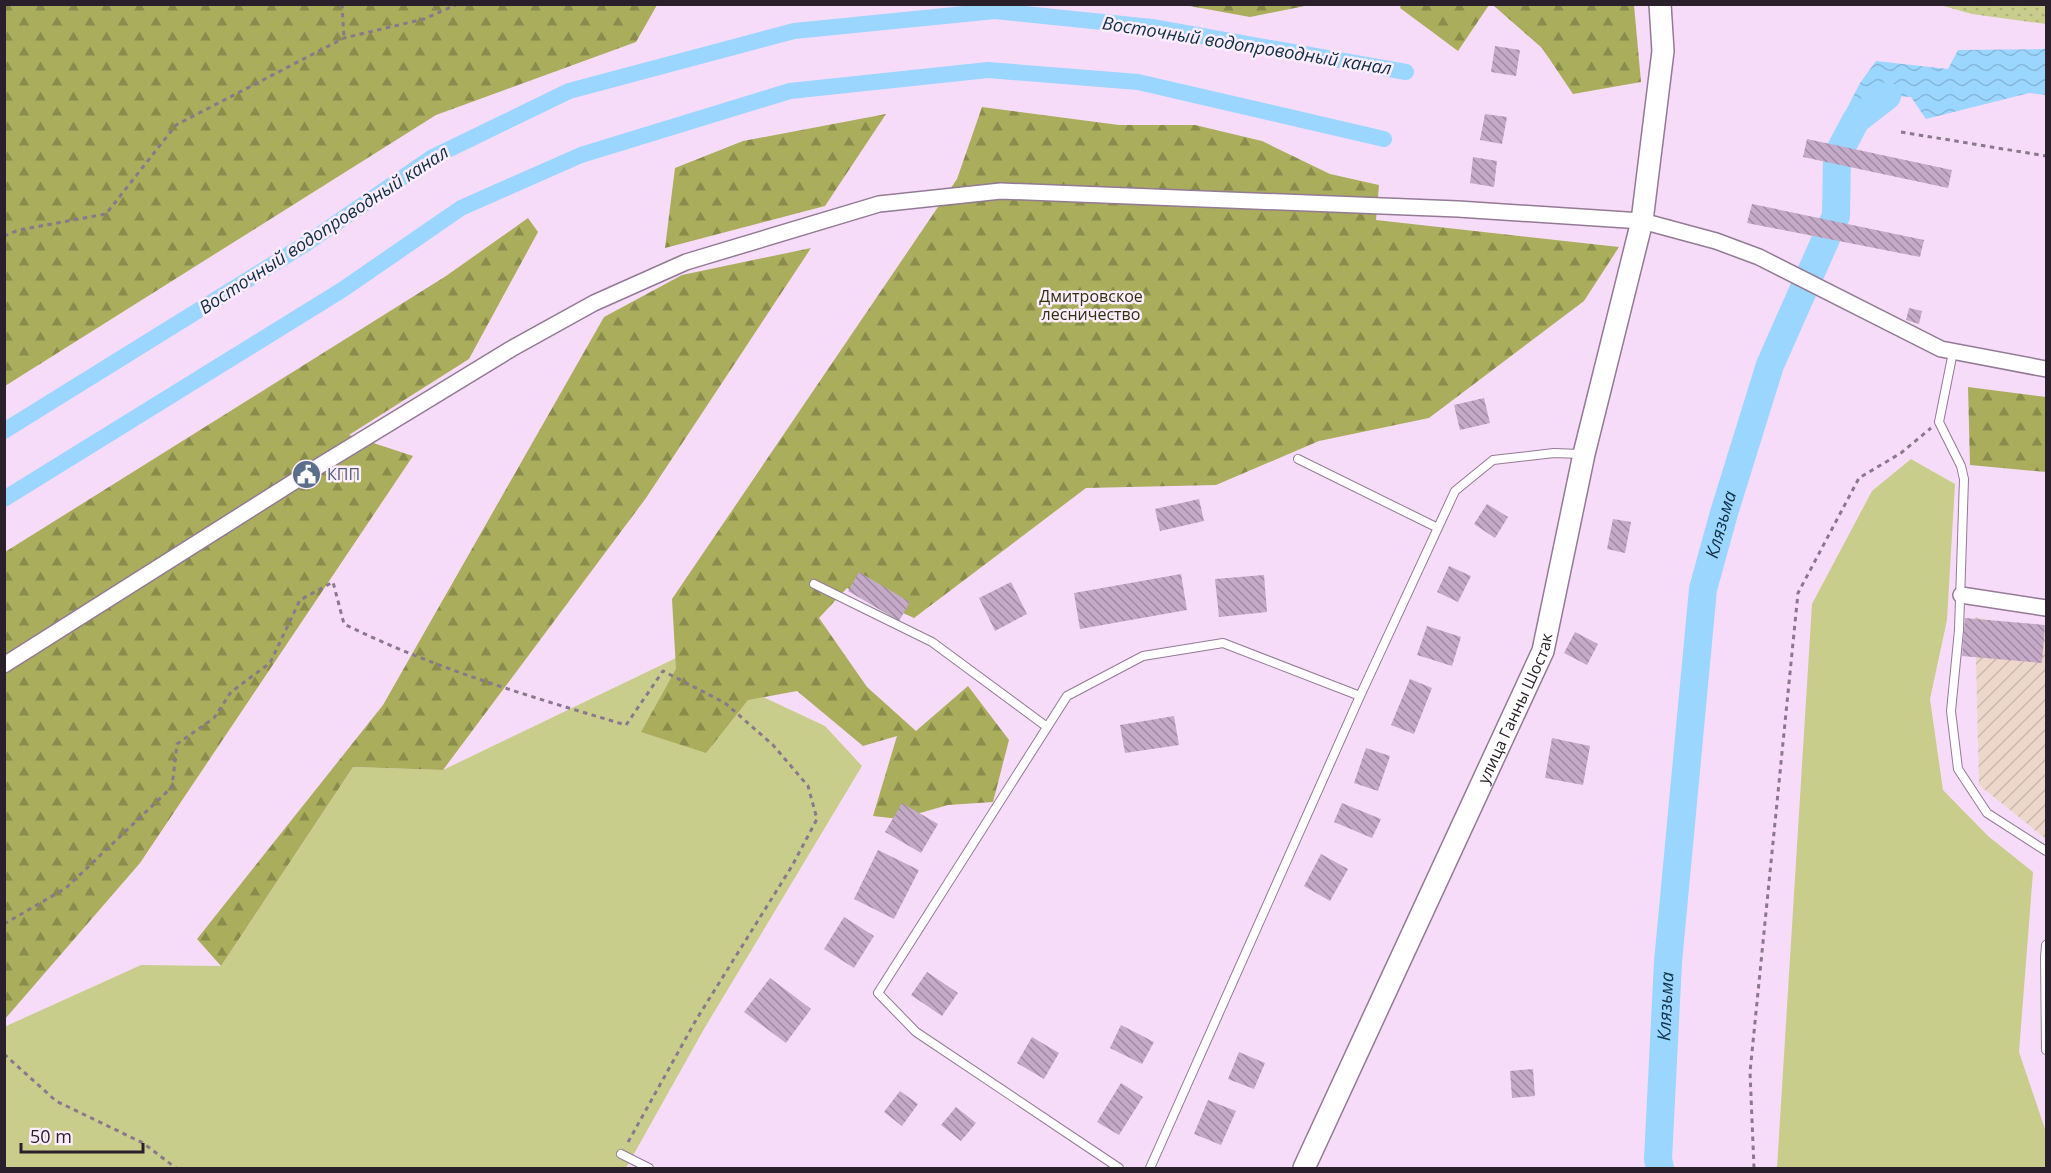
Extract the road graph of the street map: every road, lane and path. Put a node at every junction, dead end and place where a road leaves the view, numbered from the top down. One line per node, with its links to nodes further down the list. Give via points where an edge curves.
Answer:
1 (342, 4): 4 (path)
2 (458, 4): 4 (path, via 424,19)
3 (1660, 4): 7 (main road, улица Ганны Шостак, via 1663,51)
4 (344, 38): 8 (path, via 176,125 106,214)
5 (1901, 132): 6 (path)
6 (2046, 156)
7 (1642, 221): 9 (street, via 1759,257); 12 (main road, улица Ганны Шостак); 18 (street, via 1458,209 1001,191 879,204 686,262 594,303 418,406)
8 (4, 236)
9 (1953, 352): 10 (street); 11 (lane)
10 (2046, 369)
11 (1939, 422): 16 (lane, via 1964,479); 32 (path, via 1901,453 1859,478 1798,593 1750,1072)
12 (1584, 454): 14 (lane, via 1492,460 1455,491); 31 (main road, улица Ганны Шостак, via 1543,651)
13 (1298, 459): 14 (lane)
14 (1438, 528): 19 (lane)
15 (814, 584): 20 (lane, via 932,642)
16 (1961, 595): 17 (street); 21 (lane, via 1951,711 1958,769 1987,813)
17 (2046, 609)
18 (4, 665)
19 (1360, 696): 20 (lane, via 1223,643 1143,656 1067,696); 30 (lane)
20 (1047, 727): 29 (lane, via 878,993 916,1032)
21 (2046, 851)
22 (4, 924): 26 (path, via 66,888 172,787 177,744 214,718 231,692 270,663 300,600 333,582 344,624 387,645 538,699 626,725 663,671 725,703 773,745 808,786 817,819)
23 (2046, 945): 24 (lane)
24 (2046, 1050)
25 (4, 1054): 27 (path, via 56,1101 143,1143)
26 (621, 1154): 28 (lane)
27 (176, 1168)
28 (649, 1168)
29 (1119, 1168)
30 (1150, 1168)
31 (1304, 1168)
32 (1754, 1168)

